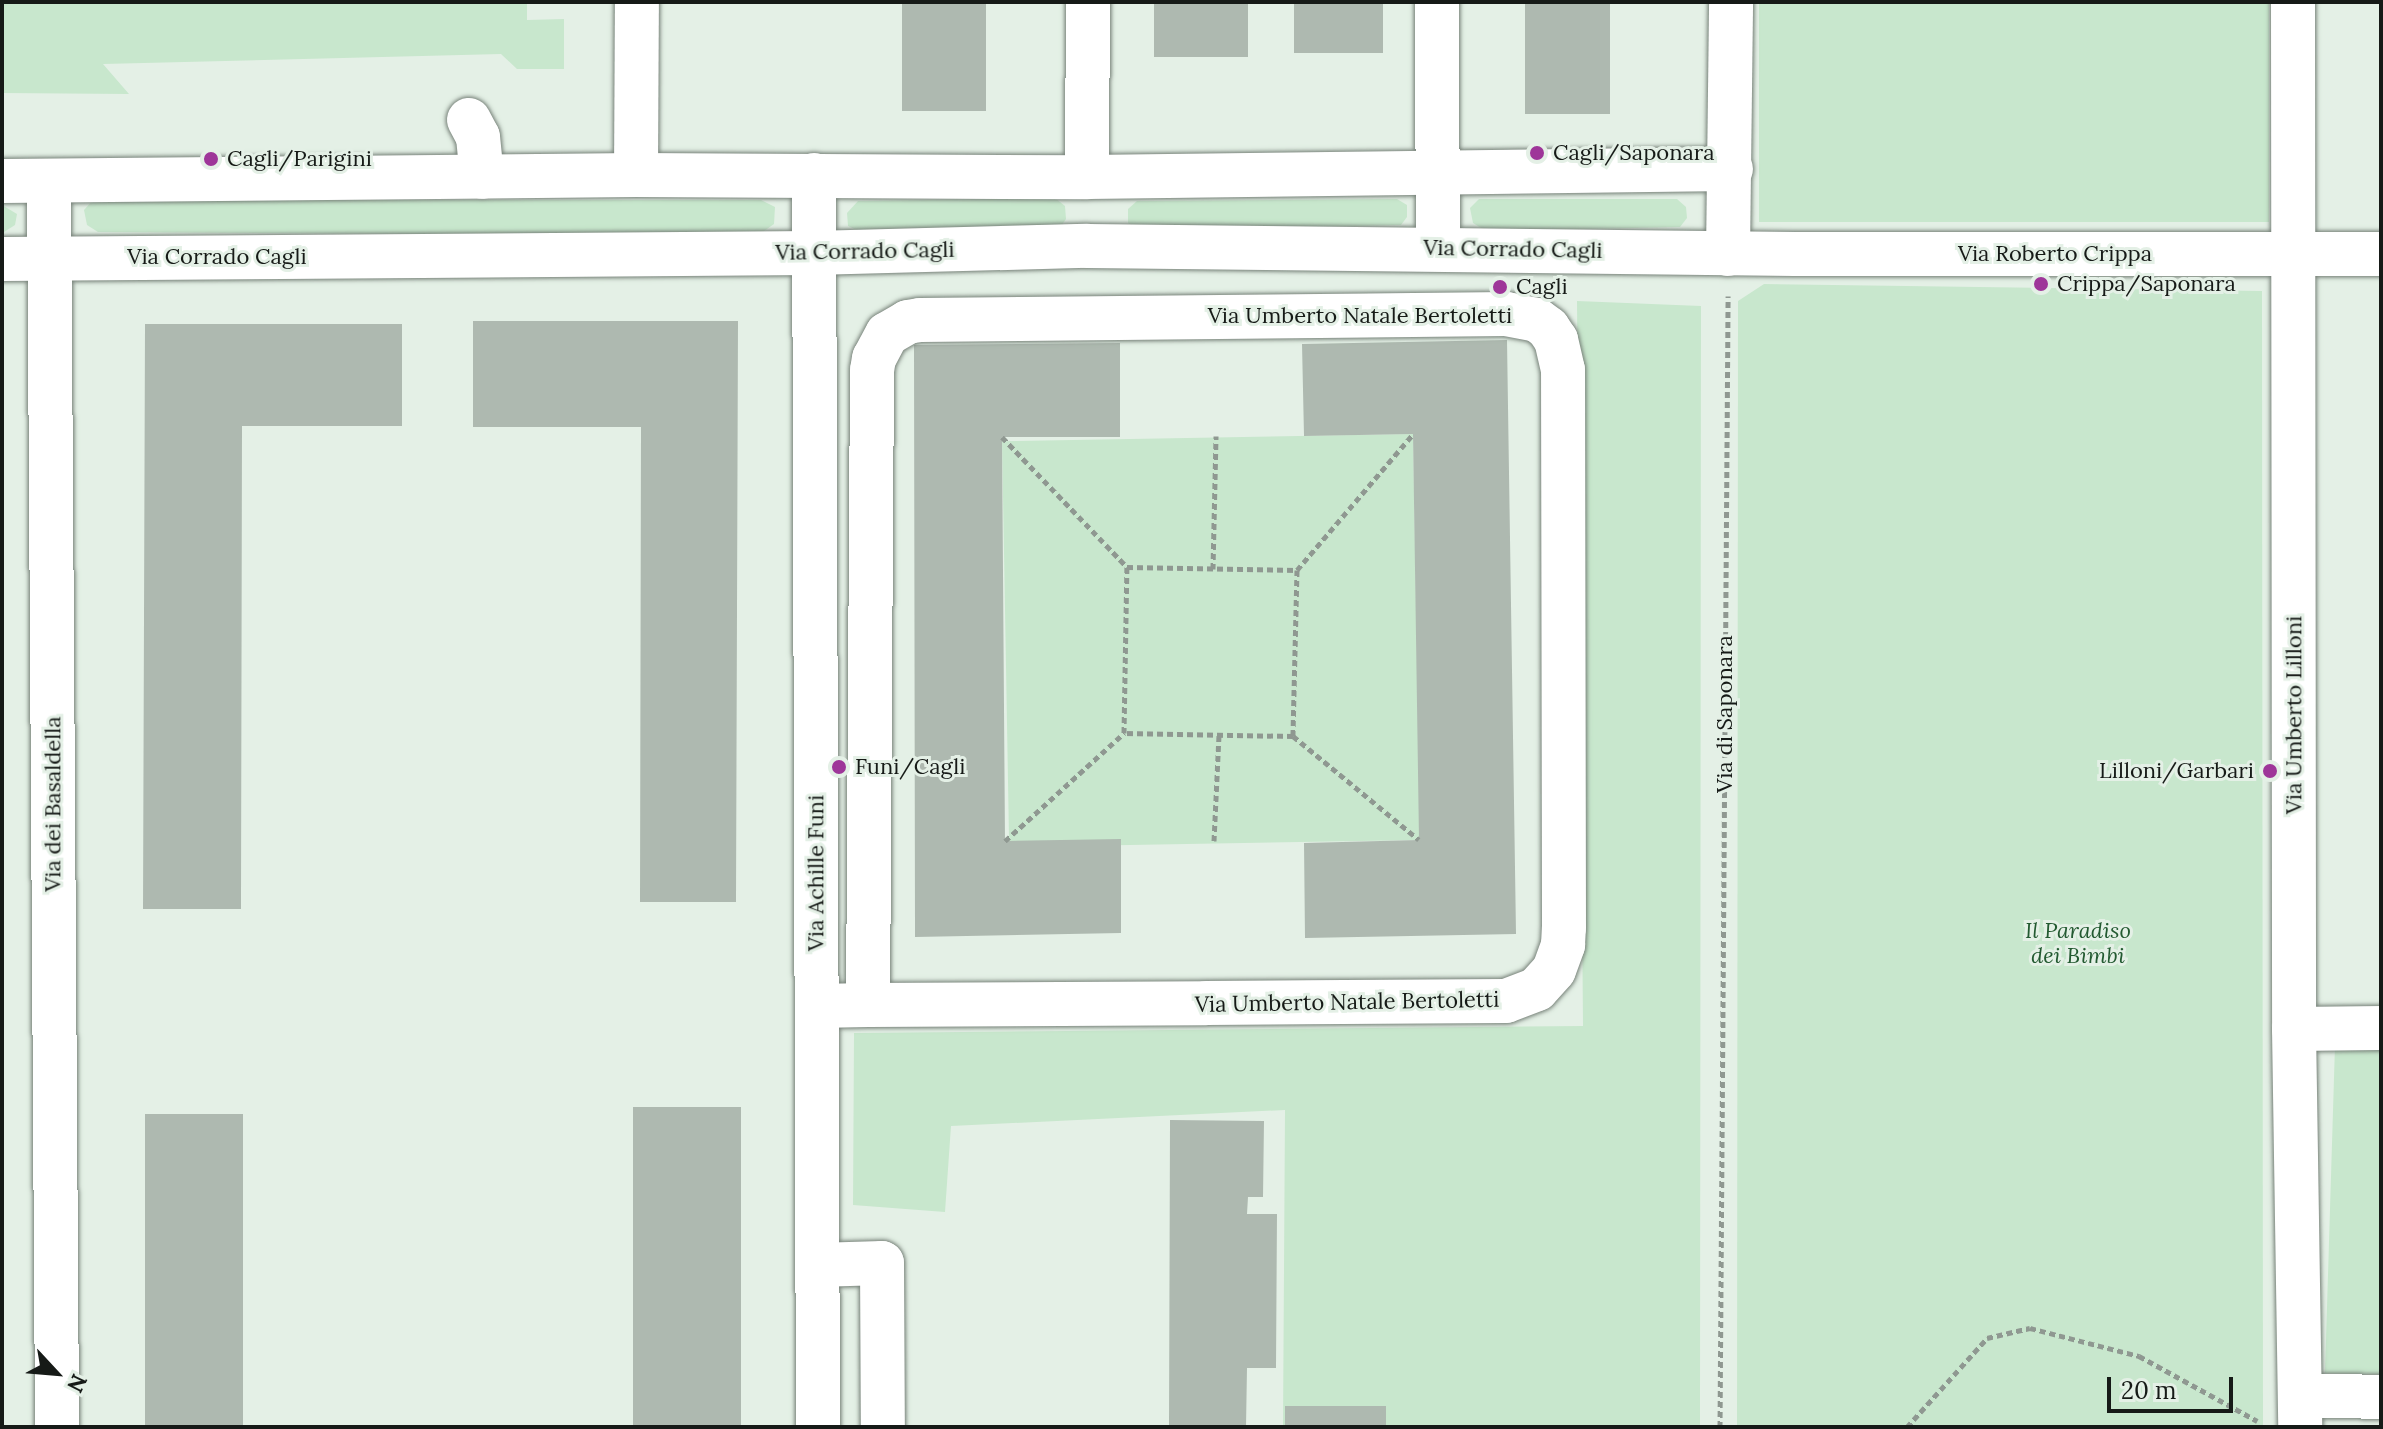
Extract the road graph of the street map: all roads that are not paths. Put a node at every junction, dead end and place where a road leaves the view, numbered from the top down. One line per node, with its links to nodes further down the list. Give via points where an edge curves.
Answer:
1 (637, 2): 9 (street)
2 (1088, 2): 13 (street)
3 (1437, 2): 8 (street)
4 (1731, 2): 7 (street)
5 (2293, 2): 20 (street, Via Umberto Lilloni)
6 (469, 120): 12 (street, via 478,137)
7 (1731, 169): 8 (street); 19 (street)
8 (1437, 172): 11 (street); 17 (street)
9 (636, 175): 10 (street); 12 (street)
10 (814, 175): 13 (street); 18 (street, Via Achille Funi)
11 (1135, 176): 13 (street); 16 (street, via 1118,185 1091,215)
12 (482, 177): 15 (street)
13 (1087, 177)
14 (2, 181): 15 (street)
15 (49, 181): 22 (street, Via dei Basaldella)
16 (1087, 246): 17 (street, Via Corrado Cagli); 18 (street, Via Corrado Cagli)
17 (1438, 247): 19 (street, Via Corrado Cagli)
18 (813, 253): 22 (street, Via Corrado Cagli); 25 (street, Via Achille Funi)
19 (1728, 254): 20 (street, Via Roberto Crippa)
20 (2296, 254): 21 (street, Via Roberto Crippa); 27 (street, Via Umberto Lilloni)
21 (2381, 254)
22 (50, 258): 23 (street, Via Corrado Cagli); 31 (street, Via dei Basaldella)
23 (2, 259)
24 (868, 1005): 24 (street, Via Umberto Natale Bertoletti, via 1506,1001 1528,995 1546,980 1560,955 1564,928 1563,370 1548,328 1523,316 1444,314 920,320 887,334 872,370); 25 (street, Via Umberto Natale Bertoletti)
25 (817, 1006): 28 (street, Via Achille Funi)
26 (2381, 1028): 27 (street)
27 (2294, 1029): 30 (street, Via Umberto Lilloni)
28 (817, 1265): 32 (street, Via Achille Funi); 33 (street, via 882,1263)
29 (2381, 1397): 30 (street)
30 (2300, 1411)
31 (57, 1427)
32 (818, 1427)
33 (883, 1427)

